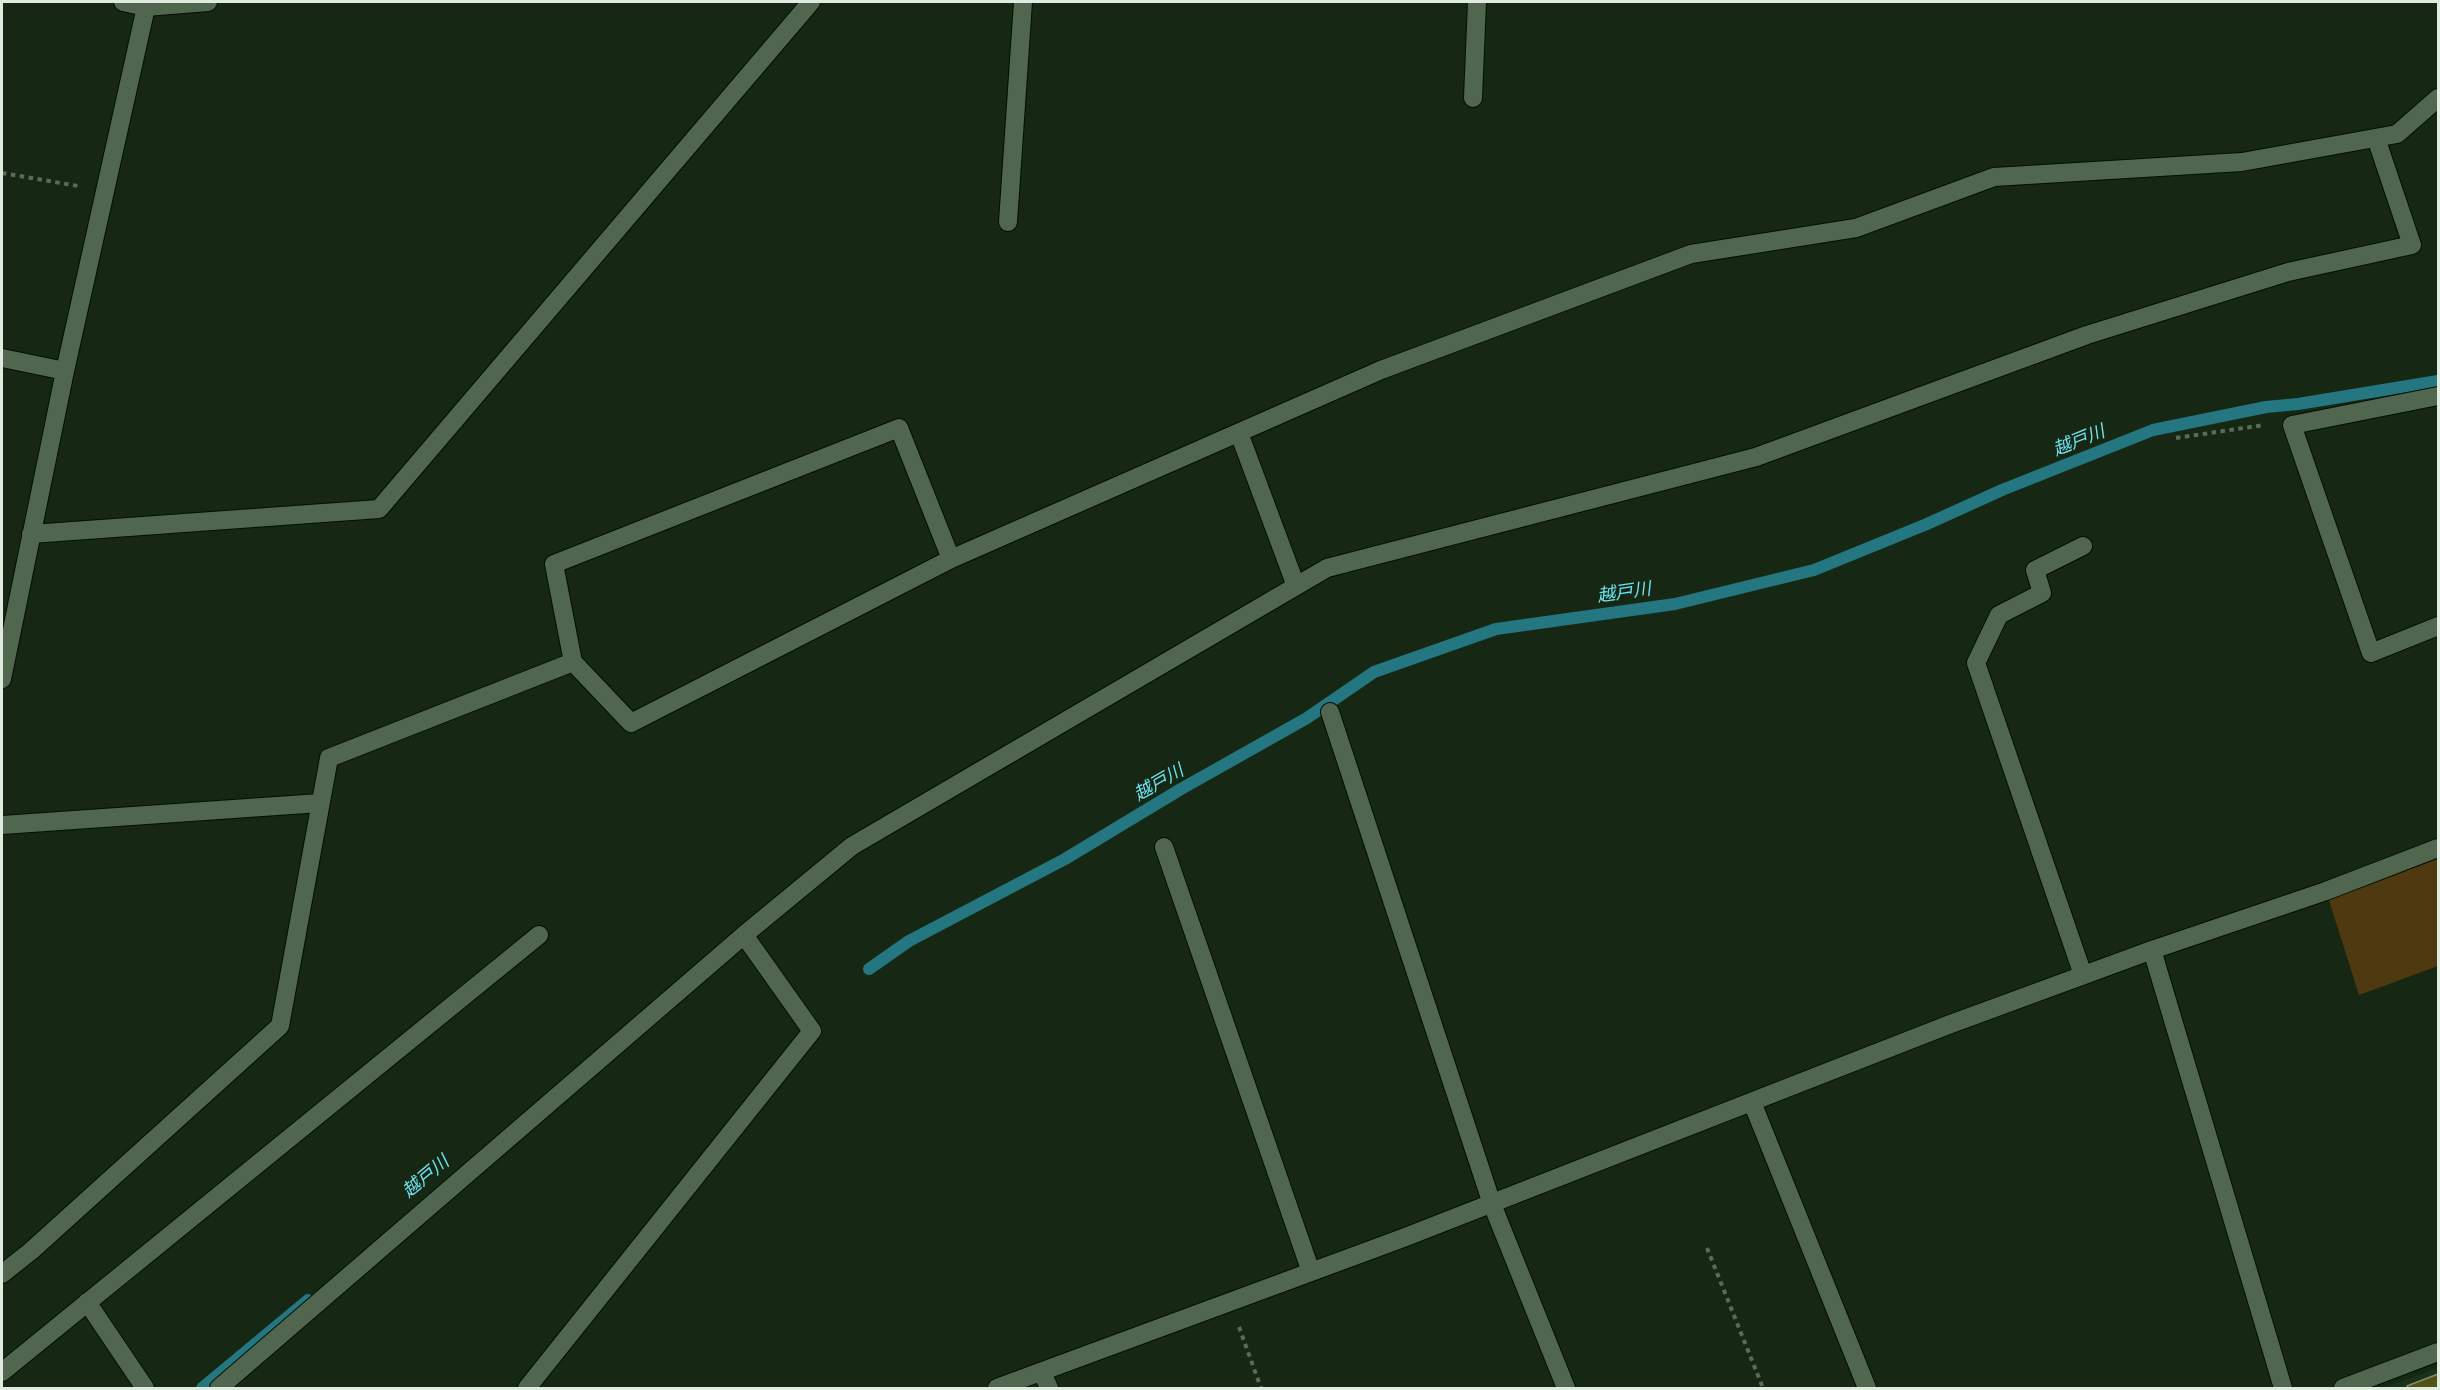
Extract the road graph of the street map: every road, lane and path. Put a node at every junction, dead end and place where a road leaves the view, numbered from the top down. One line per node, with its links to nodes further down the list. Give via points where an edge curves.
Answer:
1 (123, 2): 6 (street)
2 (208, 2): 6 (street)
3 (812, 2): 19 (street, via 379,509)
4 (1023, 2): 12 (street)
5 (1477, 2): 7 (street)
6 (147, 4): 11 (street)
7 (1473, 98)
8 (2439, 98): 9 (street, via 2397,134)
9 (2376, 138): 17 (street, via 2242,162 1994,177 1856,228 1691,254 1381,370); 22 (street, via 2412,245 2288,272 2098,331 1756,457 1327,568)
10 (2, 173): 11 (path)
11 (105, 191): 14 (street)
12 (1008, 222)
13 (2, 358): 14 (street)
14 (64, 370): 19 (street)
15 (2439, 396): 16 (street)
16 (2292, 425): 18 (path); 23 (street, via 2371,653)
17 (1239, 433): 21 (street); 22 (street)
18 (2176, 438)
19 (31, 534): 25 (street)
20 (2083, 546): 34 (street, via 2035,570 2042,593 1999,615 1976,663)
21 (951, 559): 24 (street, via 631,723); 24 (street, via 899,428 554,564)
22 (1296, 586): 32 (street, via 852,846)
23 (2439, 627)
24 (573, 663): 27 (street, via 329,758)
25 (2, 679)
26 (1330, 712): 36 (street)
27 (320, 803): 28 (street); 39 (street, via 280,1026)
28 (2, 825)
29 (1164, 847): 38 (street)
30 (2439, 848): 33 (street)
31 (539, 935): 40 (street)
32 (744, 935): 46 (street); 47 (street, via 812,1031)
33 (2152, 950): 34 (street); 53 (street)
34 (2083, 975): 35 (street)
35 (1752, 1102): 36 (street); 52 (street)
36 (1492, 1204): 38 (street); 50 (street)
37 (1707, 1248): 51 (path)
38 (1311, 1272): 41 (street)
39 (2, 1274)
40 (87, 1302): 43 (street); 45 (street)
41 (1230, 1303): 44 (street); 49 (path)
42 (2439, 1352): 54 (street)
43 (2, 1372)
44 (1046, 1380): 48 (street)
45 (145, 1389)
46 (219, 1389)
47 (527, 1389)
48 (997, 1389)
49 (1261, 1389)
50 (1566, 1389)
51 (1763, 1389)
52 (1867, 1389)
53 (2283, 1389)
54 (2343, 1389)

